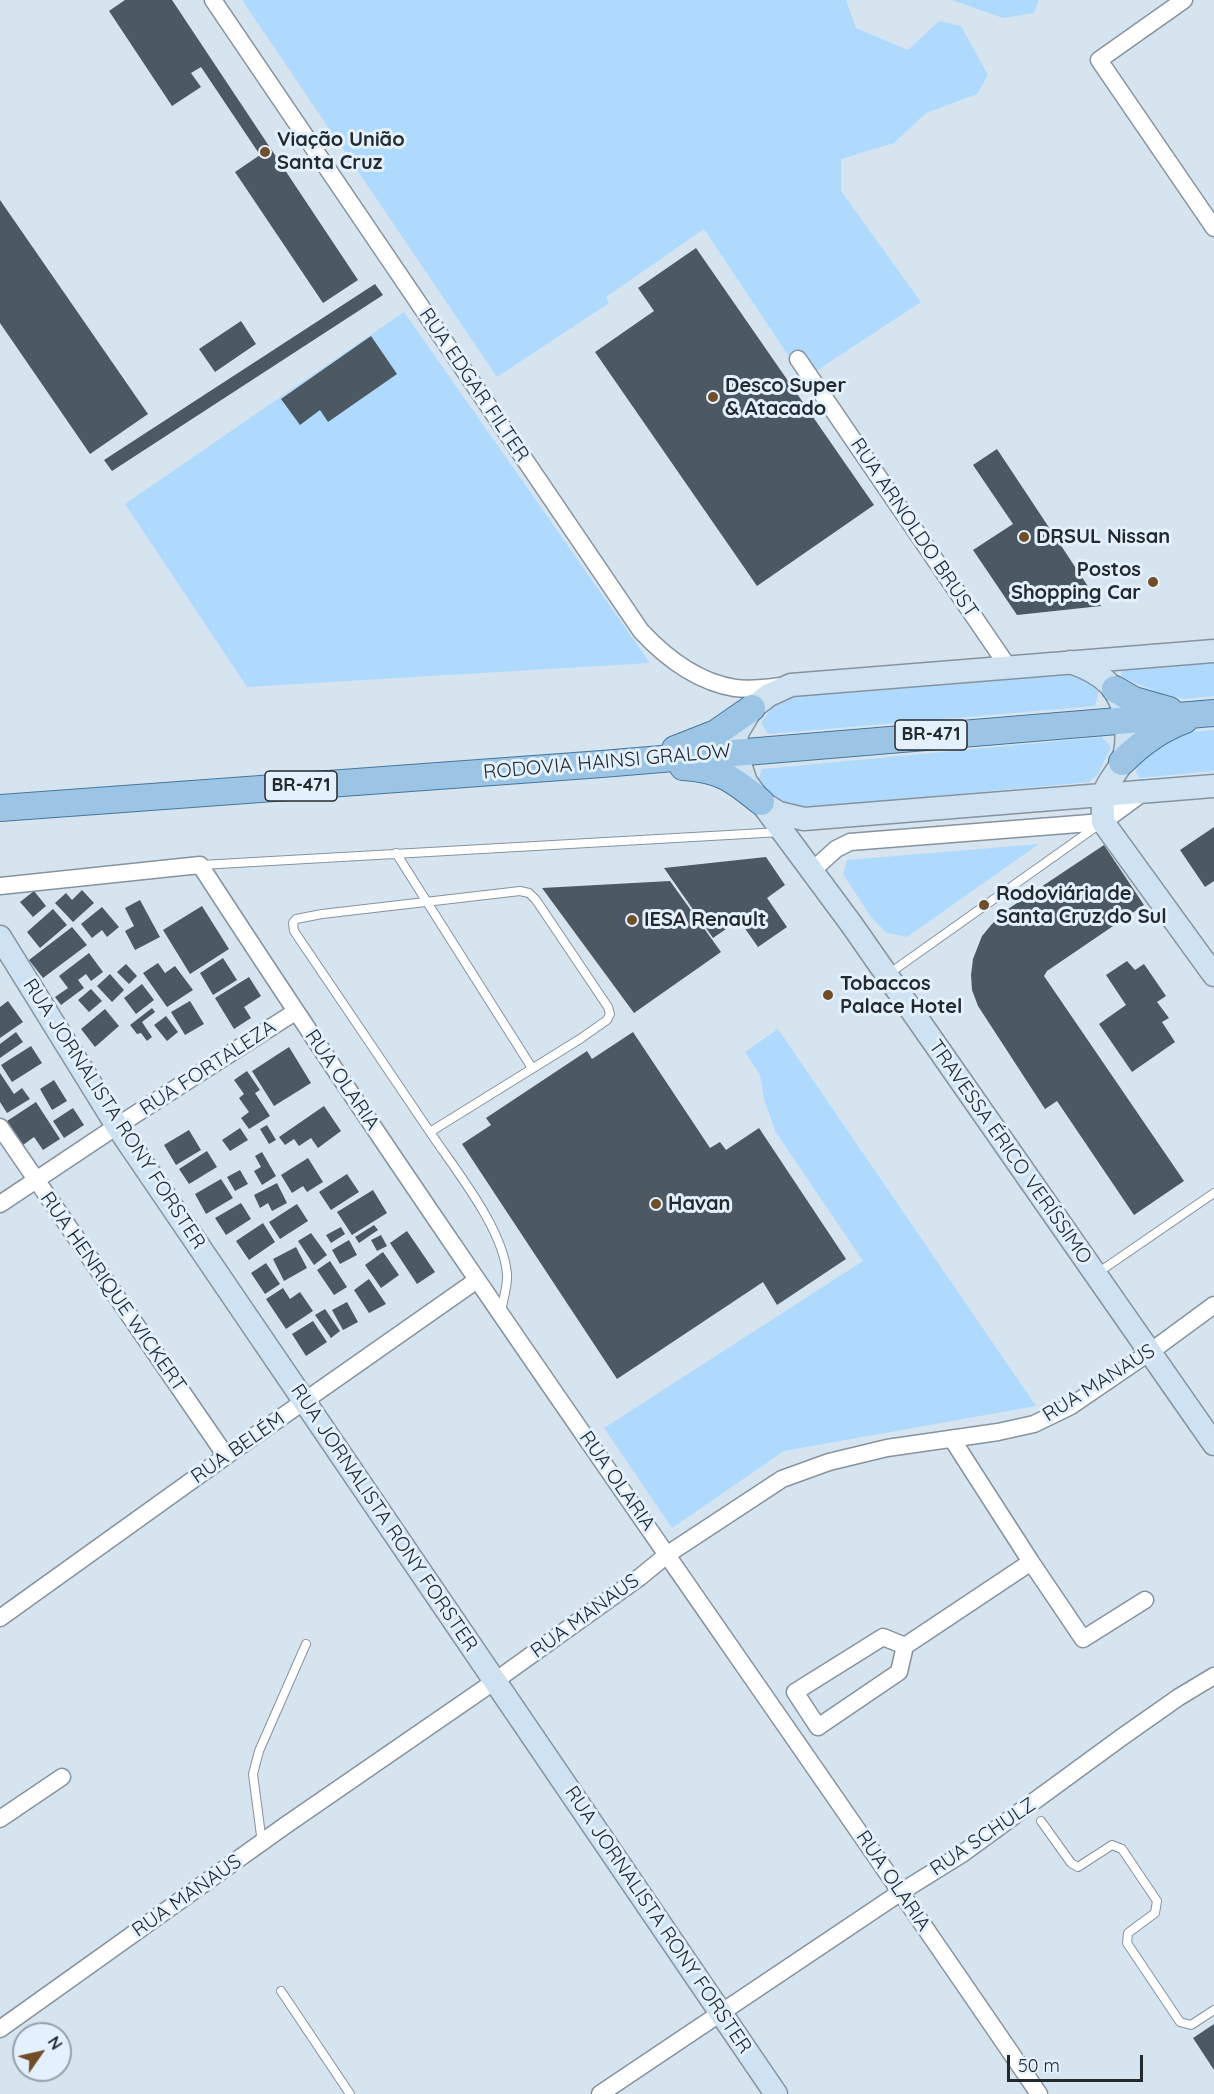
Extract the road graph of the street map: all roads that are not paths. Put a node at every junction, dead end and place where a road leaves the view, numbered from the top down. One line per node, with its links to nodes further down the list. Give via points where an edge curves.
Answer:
1 (213, 0): 8 (street, RUA EDGAR FILTER, via 641,631 682,666 721,685)
2 (1184, 0): 3 (street, via 1099,60)
3 (1214, 228)
4 (798, 359): 7 (street, RUA ARNOLDO BRUST)
5 (1214, 651): 6 (street)
6 (1068, 662): 7 (street); 9 (street, via 1086,668)
7 (1009, 668): 8 (street)
8 (791, 685): 10 (street)
9 (1114, 689): 11 (main road, via 1166,710); 12 (street)
10 (752, 708): 13 (street, via 737,733); 15 (main road, via 716,733 692,743)
11 (1208, 713): 12 (main road, RODOVIA HAINSI GRALOW / BR-471); 14 (main road, via 1169,725)
12 (1125, 720): 13 (main road, RODOVIA HAINSI GRALOW / BR-471); 14 (street, via 1127,741)
13 (736, 752): 15 (main road, RODOVIA HAINSI GRALOW / BR-471); 19 (street, TRAVESSA ÉRICO VERÍSSIMO, via 746,782)
14 (1122, 762): 18 (street)
15 (602, 764): 19 (main road, via 705,768 722,774); 20 (main road, RODOVIA HAINSI GRALOW / BR-471)
16 (1214, 786): 17 (street)
17 (1146, 790): 18 (street); 22 (street)
18 (1104, 793): 21 (street); 22 (street)
19 (761, 802): 21 (street, via 779,813); 23 (street, TRAVESSA ÉRICO VERÍSSIMO)
20 (0, 808)
21 (804, 819): 23 (lane)
22 (1103, 822): 26 (street, via 850,842); 30 (lane); 31 (street)
23 (782, 831): 24 (lane); 26 (street, TRAVESSA ÉRICO VERÍSSIMO)
24 (396, 853): 25 (lane); 28 (lane)
25 (200, 865): 27 (street); 32 (street, RUA OLARIA)
26 (813, 870): 30 (street, TRAVESSA ÉRICO VERÍSSIMO)
27 (0, 886)
28 (424, 901): 33 (lane); 33 (lane, via 530,893 608,1007 607,1020); 36 (lane, via 322,914 293,923 294,931)
29 (0, 937): 34 (street, RUA JORNALISTA RONY FORSTER)
30 (886, 975): 40 (street, TRAVESSA ÉRICO VERÍSSIMO)
31 (1214, 975)
32 (295, 1011): 34 (street, RUA FORTALEZA); 41 (street, RUA OLARIA)
33 (532, 1068): 36 (lane)
34 (117, 1126): 37 (street, RUA FORTALEZA); 45 (street, RUA JORNALISTA RONY FORSTER)
35 (0, 1128): 37 (street, RUA HENRIQUE WICKERT)
36 (430, 1132): 43 (lane, via 487,1218 501,1248 507,1276)
37 (36, 1180): 39 (street, RUA FORTALEZA); 48 (street, RUA HENRIQUE WICKERT)
38 (1214, 1193): 40 (lane)
39 (0, 1204)
40 (1095, 1274): 44 (street, TRAVESSA ÉRICO VERÍSSIMO)
41 (477, 1280): 43 (street, RUA OLARIA); 45 (street, RUA BELÉM)
42 (1214, 1305): 44 (street, RUA MANAUS)
43 (501, 1314): 49 (street, RUA OLARIA)
44 (1150, 1352): 46 (street, RUA MANAUS, via 1071,1406 1034,1424); 47 (street, TRAVESSA ÉRICO VERÍSSIMO)
45 (303, 1401): 48 (street, RUA BELÉM); 56 (street, RUA JORNALISTA RONY FORSTER)
46 (952, 1439): 49 (street, RUA MANAUS, via 878,1450 782,1479); 50 (street)
47 (1214, 1444)
48 (226, 1456): 52 (street, RUA BELÉM)
49 (668, 1554): 56 (street, RUA MANAUS); 61 (street, RUA OLARIA)
50 (1031, 1562): 51 (street, via 1083,1639); 54 (street)
51 (1145, 1600)
52 (0, 1618)
53 (306, 1644): 60 (lane, via 259,1751 254,1774)
54 (905, 1647): 54 (street, via 884,1637 795,1692 818,1727 899,1672)
55 (1214, 1676): 61 (street, RUA SCHULZ, via 1179,1697 962,1854)
56 (495, 1682): 60 (street, RUA MANAUS); 64 (street, RUA JORNALISTA RONY FORSTER)
57 (62, 1777): 58 (street)
58 (0, 1819)
59 (1041, 1821): 63 (lane, via 1078,1867 1112,1845 1122,1849 1157,1901 1155,1913 1128,1933 1126,1943 1180,2022 1191,2025)
60 (262, 1843): 65 (street, RUA MANAUS)
61 (901, 1892): 64 (street, RUA SCHULZ); 69 (street, RUA OLARIA)
62 (281, 1991): 66 (lane)
63 (1214, 2010)
64 (722, 2014): 67 (street, RUA SCHULZ); 68 (street, RUA JORNALISTA RONY FORSTER)
65 (0, 2029)
66 (350, 2094)
67 (600, 2094)
68 (776, 2094)
69 (1039, 2094)

